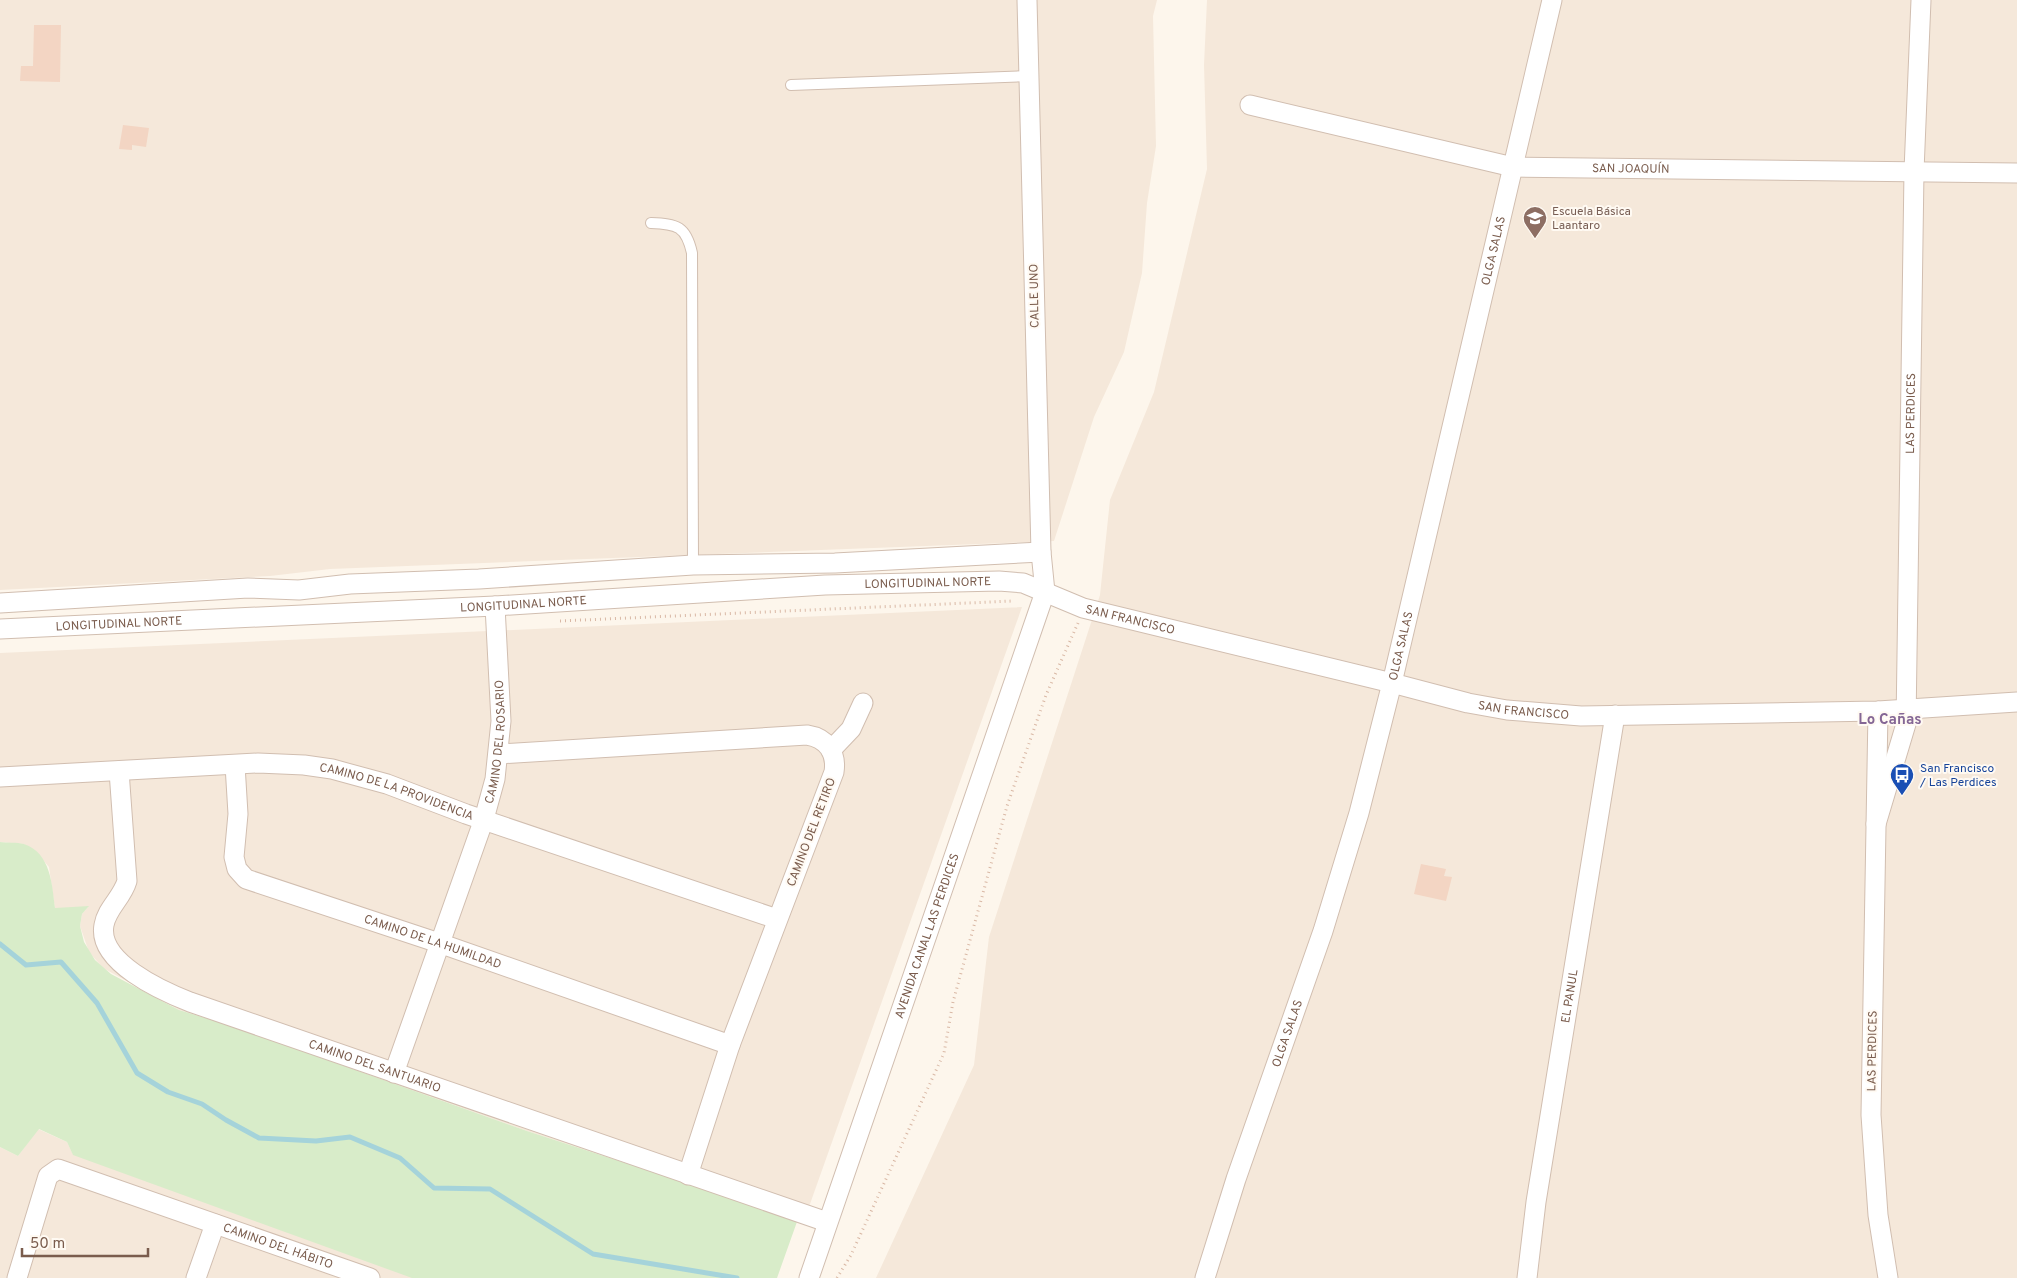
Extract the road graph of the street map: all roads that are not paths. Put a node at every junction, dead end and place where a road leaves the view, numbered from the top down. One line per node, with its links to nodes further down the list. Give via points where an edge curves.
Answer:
1 (1027, 0): 4 (street, CALLE UNO)
2 (1552, 0): 7 (street, OLGA SALAS)
3 (1921, 0): 8 (street, LAS PERDICES)
4 (1029, 76): 5 (lane); 11 (street, CALLE UNO)
5 (791, 85)
6 (1250, 106): 7 (street, SAN JOAQUÍN)
7 (1513, 167): 8 (street, SAN JOAQUÍN); 17 (street, OLGA SALAS)
8 (1914, 171): 9 (street, SAN JOAQUÍN); 20 (street, LAS PERDICES)
9 (2017, 173)
10 (651, 223): 12 (lane, via 682,228 692,253)
11 (1041, 552): 12 (street, LONGITUDINAL NORTE, via 835,563); 13 (street, CALLE UNO)
12 (693, 565): 14 (street, LONGITUDINAL NORTE, via 350,584 299,590 248,588)
13 (1045, 592): 15 (street, LONGITUDINAL NORTE, via 1023,583 999,581 825,585); 17 (street, SAN FRANCISCO, via 1083,608); 35 (street, AVENIDA CANAL LAS PERDICES)
14 (0, 602)
15 (495, 606): 16 (street, LONGITUDINAL NORTE); 24 (street, CAMINO DEL ROSARIO, via 501,721)
16 (0, 629)
17 (1392, 683): 22 (street, SAN FRANCISCO, via 1507,710 1581,716); 41 (street, OLGA SALAS, via 1340,880)
18 (2017, 702): 20 (street, SAN FRANCISCO)
19 (863, 703): 23 (street, via 851,729)
20 (1905, 709): 21 (street, SAN FRANCISCO); 29 (street, LAS PERDICES, via 1906,724)
21 (1878, 711): 22 (street, SAN FRANCISCO); 29 (street, LAS PERDICES)
22 (1615, 715): 42 (street, EL PANUL, via 1536,1202)
23 (831, 750): 24 (street, via 821,740 807,735); 30 (street, CAMINO DEL RETIRO, via 834,772)
24 (499, 754): 28 (street, CAMINO DEL ROSARIO)
25 (235, 765): 26 (street, CAMINO DE LA PROVIDENCIA); 28 (street, CAMINO DE LA PROVIDENCIA, via 281,763 332,769 387,784); 31 (street, CAMINO DE LA HUMILDAD, via 238,814 234,857 240,874 253,882)
26 (119, 771): 27 (street, CAMINO DE LA PROVIDENCIA); 33 (street, CAMINO DEL SANTUARIO, via 127,881 104,927 105,942 114,956 148,982 190,1002)
27 (0, 777)
28 (484, 819): 30 (street, CAMINO DE LA PROVIDENCIA); 31 (street, CAMINO DEL ROSARIO)
29 (1876, 824): 43 (street, LAS PERDICES, via 1872,1146)
30 (777, 919): 32 (street, CAMINO DEL RETIRO)
31 (439, 943): 32 (street, CAMINO DE LA HUMILDAD); 33 (street, CAMINO DEL ROSARIO)
32 (730, 1045): 34 (street, CAMINO DEL RETIRO)
33 (394, 1072): 34 (street, CAMINO DEL SANTUARIO)
34 (688, 1175): 35 (street, CAMINO DEL SANTUARIO)
35 (827, 1222): 40 (street, AVENIDA CANAL LAS PERDICES)
36 (215, 1224): 37 (street, CAMINO DEL HÁBITO, via 58,1169 48,1176); 38 (street, CAMINO DEL HÁBITO); 39 (street, CAMINO DEL HÁBITO)
37 (17, 1278)
38 (196, 1278)
39 (370, 1278)
40 (808, 1278)
41 (1205, 1278)
42 (1527, 1278)
43 (1888, 1278)

